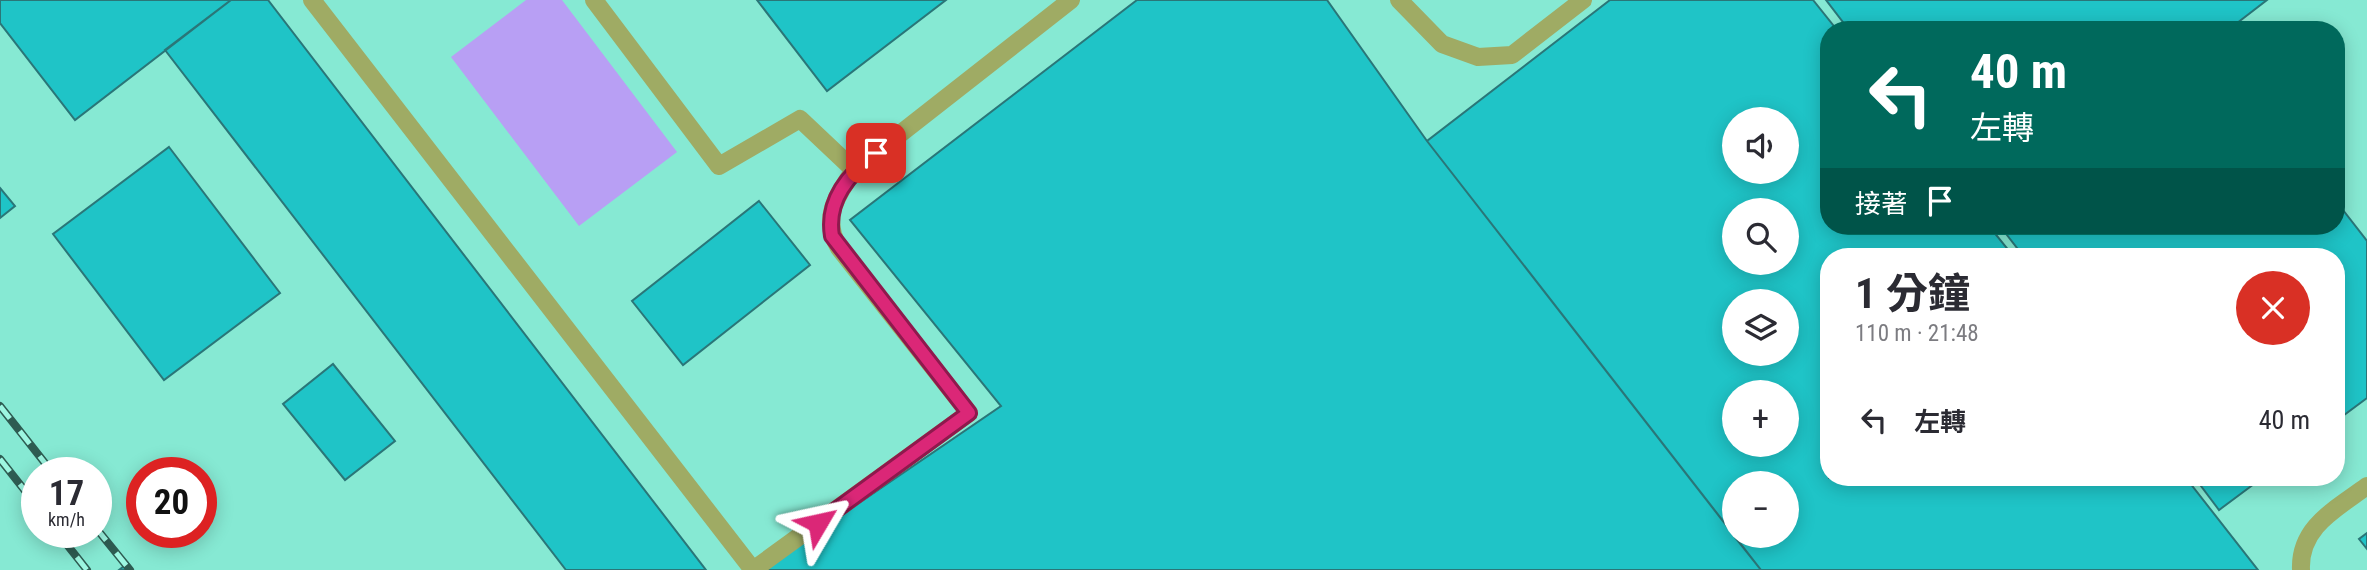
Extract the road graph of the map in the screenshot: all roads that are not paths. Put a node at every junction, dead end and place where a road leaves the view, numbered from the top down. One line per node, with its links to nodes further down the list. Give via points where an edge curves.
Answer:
1 (312, 0): 8 (lane)
2 (593, 0): 6 (lane, via 719,166 800,120)
3 (1072, 0): 6 (lane)
4 (1399, 0): 5 (lane, via 1441,44 1478,57 1512,55)
5 (1583, 0)
6 (854, 170): 8 (lane, via 833,203 832,236 969,413)
7 (2367, 486): 9 (lane, via 2318,522 2300,554)
8 (753, 570)
9 (2301, 570)

